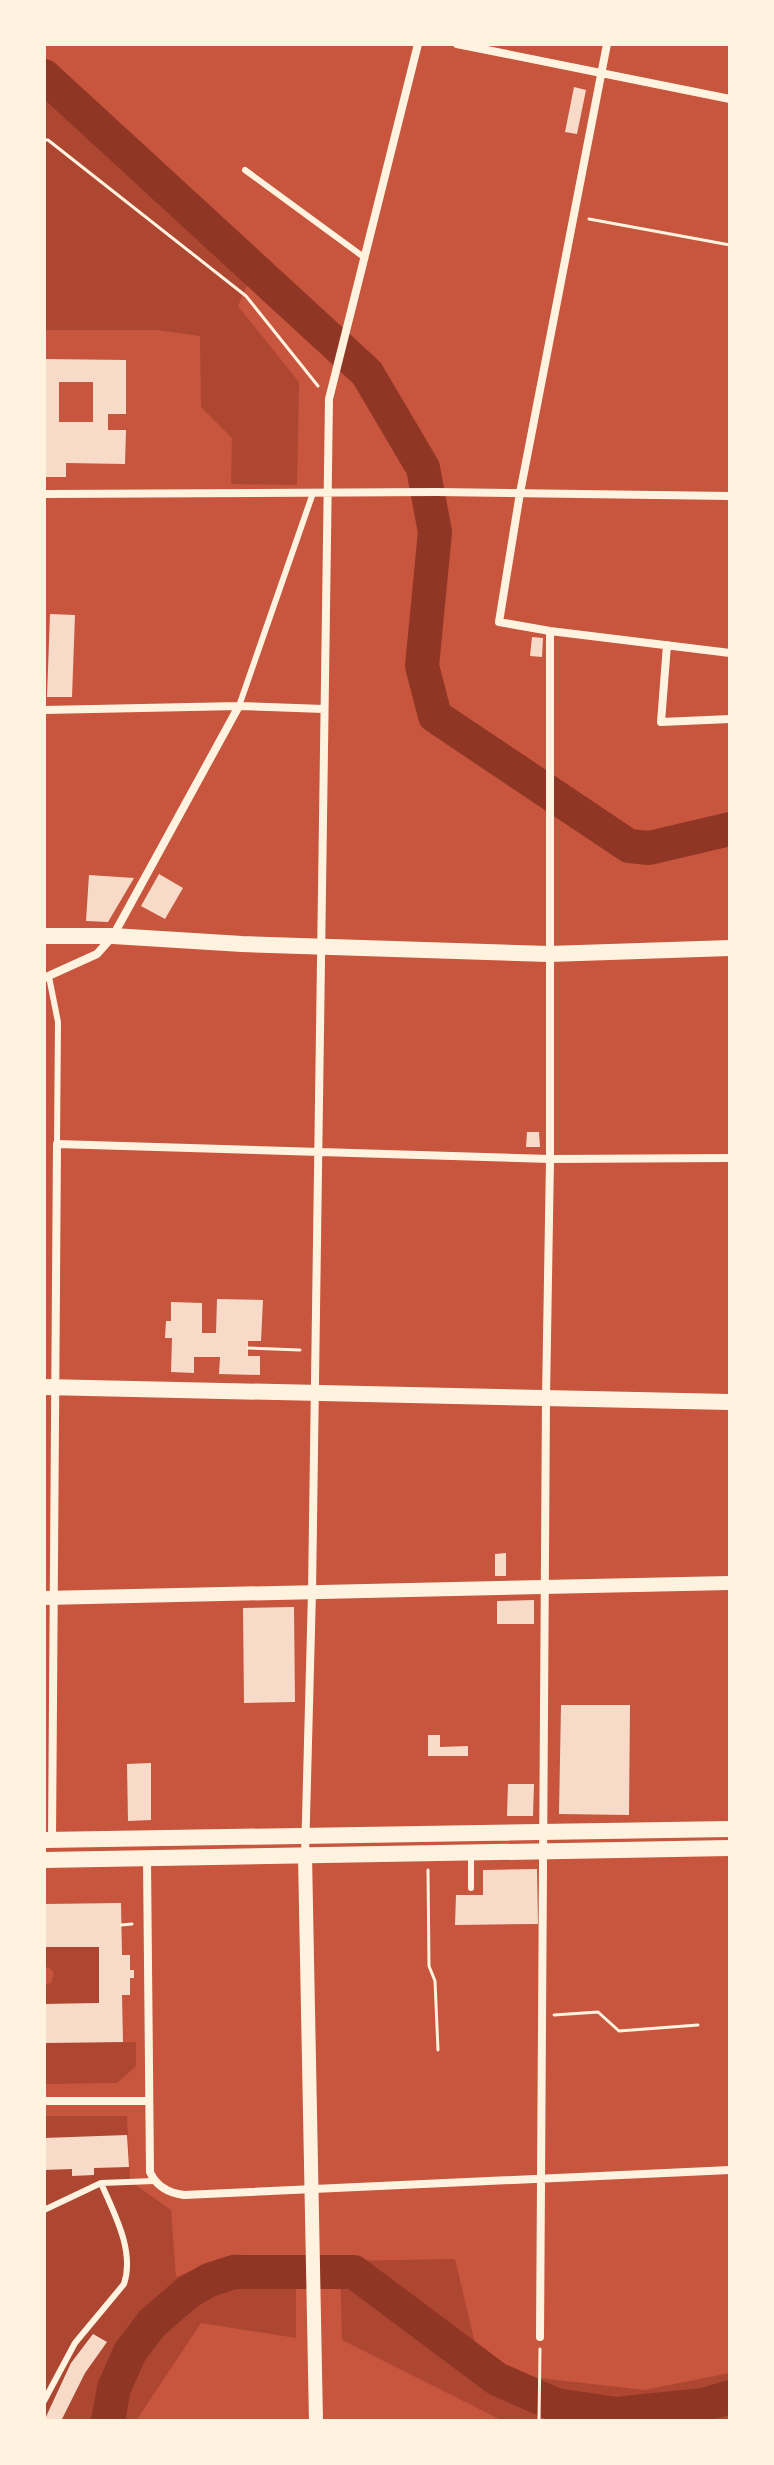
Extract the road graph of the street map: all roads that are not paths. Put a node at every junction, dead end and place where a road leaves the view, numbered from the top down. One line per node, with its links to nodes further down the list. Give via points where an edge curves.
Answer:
1 (418, 44): 7 (street)
2 (457, 44): 4 (street)
3 (607, 44): 4 (street)
4 (601, 72): 5 (street); 10 (street)
5 (730, 99)
6 (245, 170): 7 (lane)
7 (365, 258): 8 (street, via 329,399)
8 (327, 492): 9 (street); 10 (street); 17 (street)
9 (313, 493): 11 (street); 16 (lane)
10 (520, 493): 12 (street); 13 (street, via 499,622)
11 (44, 494)
12 (730, 496)
13 (550, 631): 14 (street); 24 (street)
14 (667, 645): 15 (street); 19 (street, via 661,722)
15 (730, 653)
16 (239, 706): 17 (street); 18 (street); 21 (street)
17 (324, 709): 22 (street)
18 (44, 710)
19 (730, 719)
20 (44, 936): 21 (main road)
21 (113, 936): 22 (main road); 25 (street, via 97,954)
22 (321, 945): 24 (main road); 27 (street)
23 (730, 948): 24 (main road)
24 (549, 954): 29 (street)
25 (46, 977): 26 (lane, via 58,1022)
26 (57, 1144): 27 (street); 30 (street)
27 (319, 1153): 29 (street); 31 (street)
28 (730, 1158): 29 (street)
29 (550, 1159): 32 (street)
30 (50, 1388): 31 (main road); 37 (street)
31 (315, 1393): 32 (main road); 36 (street)
32 (546, 1398): 33 (main road); 35 (street)
33 (730, 1402)
34 (730, 1583): 35 (street)
35 (545, 1587): 36 (street); 39 (street)
36 (312, 1592): 37 (street); 40 (street)
37 (49, 1598): 41 (street)
38 (730, 1829): 39 (main road)
39 (543, 1832): 40 (main road); 43 (street)
40 (304, 1836): 41 (main road); 45 (street)
41 (48, 1840)
42 (730, 1848): 43 (main road)
43 (543, 1852): 44 (main road); 52 (street)
44 (471, 1853): 45 (main road); 48 (lane)
45 (305, 1856): 46 (main road); 55 (street)
46 (147, 1858): 47 (main road); 50 (street)
47 (44, 1860)
48 (471, 1888)
49 (44, 2101): 50 (street)
50 (149, 2101): 53 (street)
51 (730, 2170): 52 (street)
52 (541, 2179): 55 (street); 57 (street)
53 (154, 2181): 54 (lane); 55 (street, via 184,2195)
54 (101, 2183): 56 (lane); 58 (lane, via 120,2225 128,2272 75,2343)
55 (311, 2188): 59 (street)
56 (44, 2210)
57 (540, 2337)
58 (44, 2401)
59 (316, 2421)

